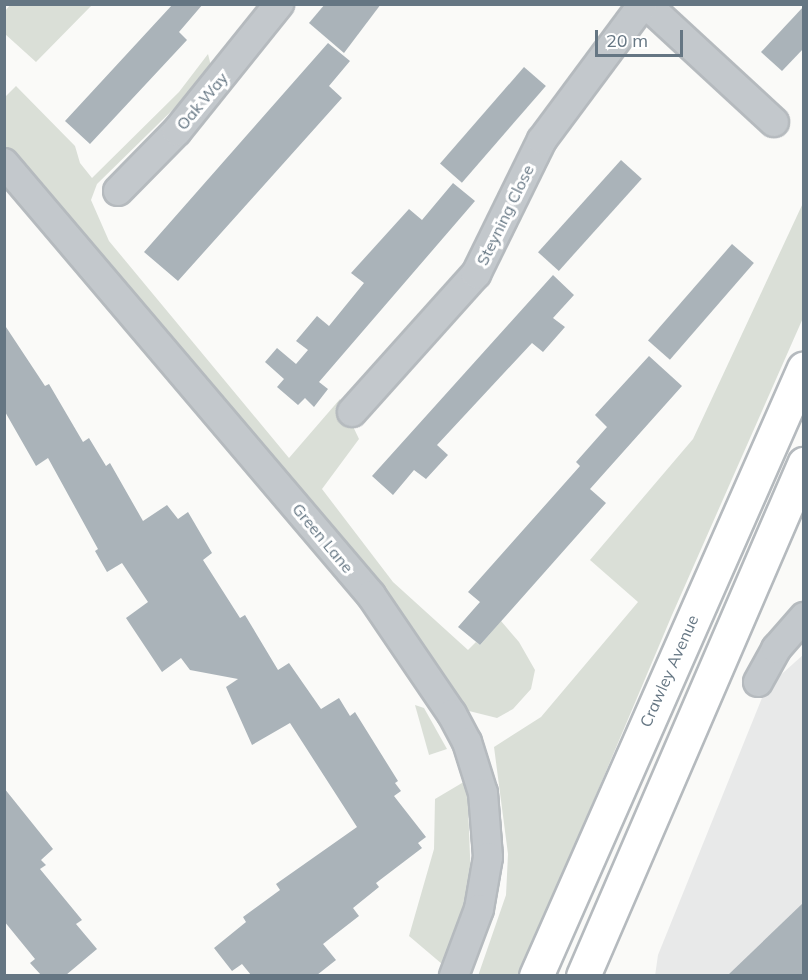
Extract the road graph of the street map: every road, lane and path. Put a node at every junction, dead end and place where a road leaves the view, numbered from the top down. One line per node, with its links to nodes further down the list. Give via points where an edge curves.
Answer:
1 (279, 4): 5 (street, Oak Way, via 177,131)
2 (644, 4): 3 (street); 7 (street, Steyning Close, via 542,140 476,274)
3 (774, 122)
4 (4, 163): 11 (street, Green Lane, via 371,595 452,714 483,794 488,857 479,909)
5 (118, 191)
6 (804, 368): 12 (main road, Crawley Avenue)
7 (352, 412)
8 (804, 464): 13 (main road)
9 (804, 617): 10 (street, via 776,649)
10 (758, 682)
11 (454, 975)
12 (536, 975)
13 (583, 975)

